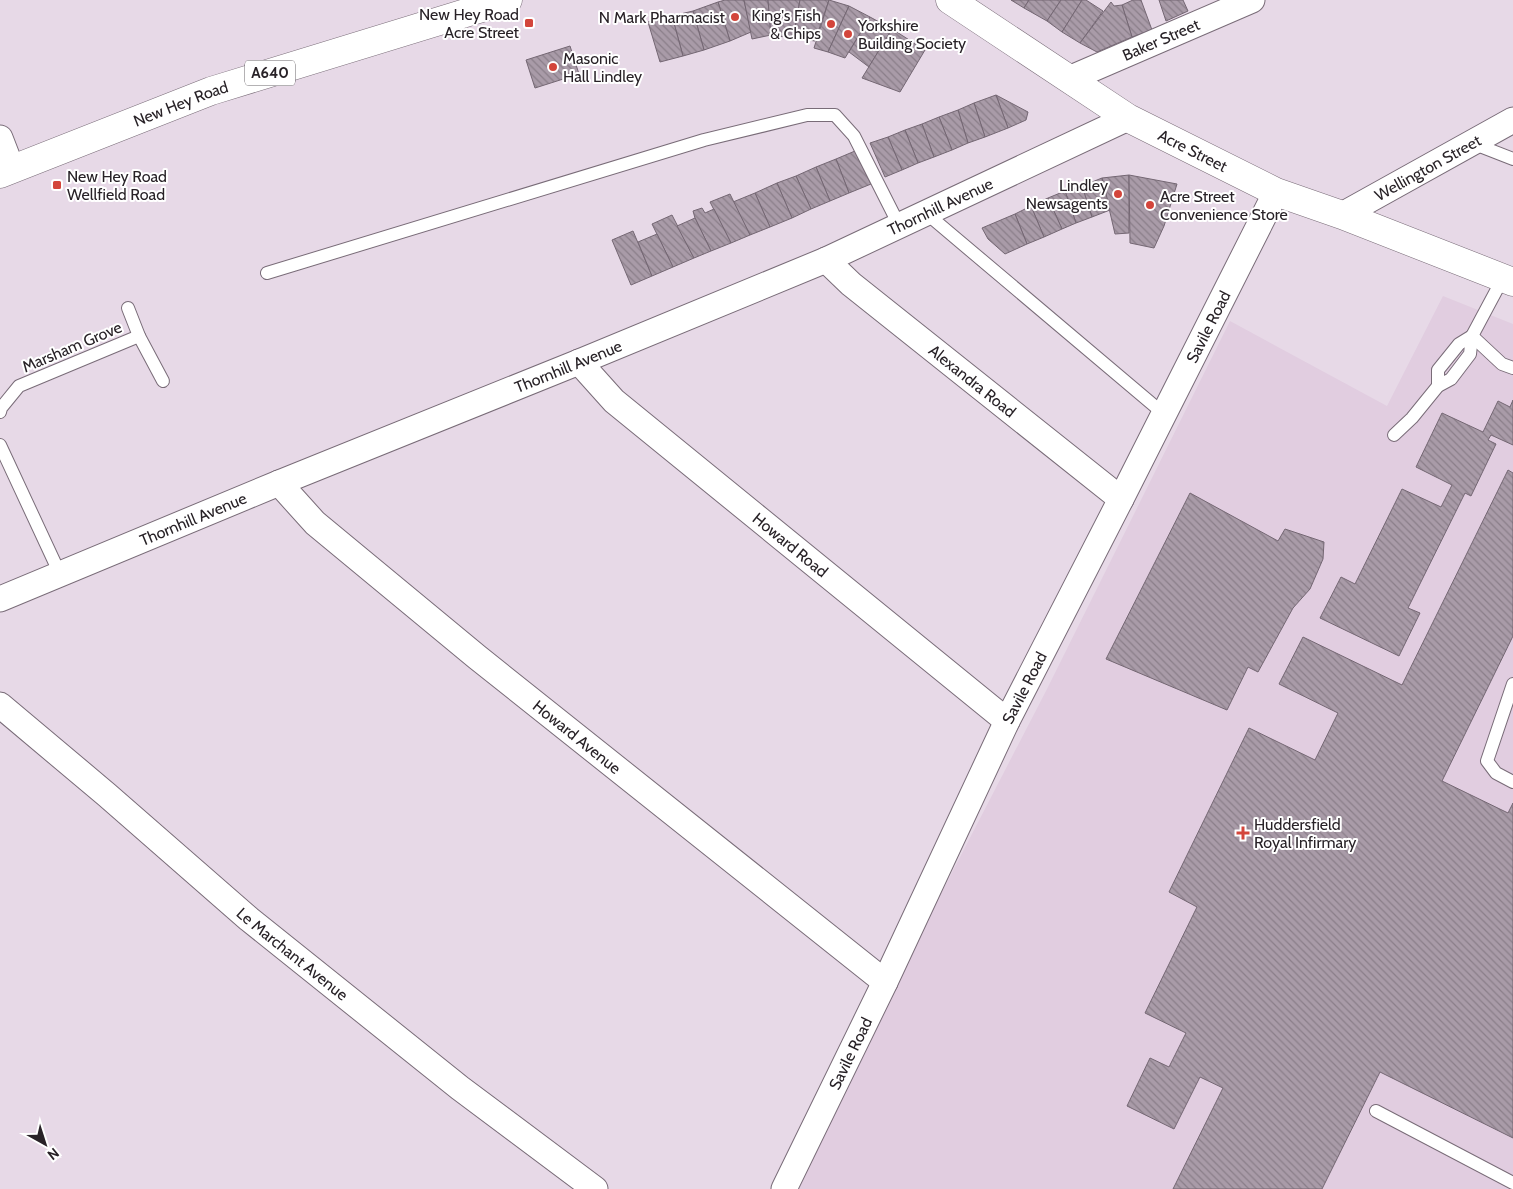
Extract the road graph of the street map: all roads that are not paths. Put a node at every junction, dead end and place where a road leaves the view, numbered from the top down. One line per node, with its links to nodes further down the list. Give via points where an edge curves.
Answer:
1 (508, 0): 10 (main road, New Hey Road / A640, via 211,91)
2 (950, 0): 4 (main road, Acre Street)
3 (1252, 0): 4 (street, Baker Street)
4 (1069, 79): 5 (main road, Acre Street)
5 (1128, 118): 11 (main road, Acre Street); 12 (street, Thornhill Avenue)
6 (1513, 120): 8 (street, Wellington Street)
7 (0, 138): 10 (street)
8 (1472, 143): 9 (lane); 13 (street, Wellington Street)
9 (1513, 159)
10 (6, 172)
11 (1276, 192): 13 (main road, Acre Street); 25 (street, Savile Road)
12 (926, 212): 14 (street, Thornhill Avenue); 25 (lane)
13 (1342, 215): 17 (main road, Acre Street)
14 (899, 225): 15 (street, Thornhill Avenue); 16 (lane, via 854,136 835,115 807,115 704,140)
15 (826, 260): 21 (street, Thornhill Avenue); 29 (street, Alexandra Road, via 851,284)
16 (268, 273)
17 (1508, 280): 20 (lane)
18 (128, 308): 19 (lane, Marsham Grove)
19 (139, 336): 23 (lane, Marsham Grove); 24 (lane, Marsham Grove, via 20,386)
20 (1472, 336): 22 (lane, via 1502,364); 26 (lane, via 1459,344 1438,370 1438,386)
21 (578, 362): 28 (street, Thornhill Avenue); 34 (street, Howard Road, via 614,401)
22 (1513, 368)
23 (163, 381)
24 (0, 412)
25 (1164, 414): 29 (street, Savile Road)
26 (1394, 435)
27 (0, 445): 30 (lane)
28 (279, 483): 30 (street, Thornhill Avenue); 36 (street, Howard Avenue, via 315,523 469,650)
29 (1121, 499): 34 (street, Savile Road)
30 (60, 574): 31 (street, Thornhill Avenue)
31 (0, 599)
32 (1513, 684): 35 (lane, via 1487,762 1496,773)
33 (0, 706): 39 (street, Le Marchant Avenue, via 249,919 460,1088)
34 (1006, 721): 36 (street, Savile Road)
35 (1513, 782)
36 (885, 982): 40 (street, Savile Road)
37 (1376, 1111): 38 (lane)
38 (1513, 1183)
39 (595, 1189)
40 (784, 1189)

